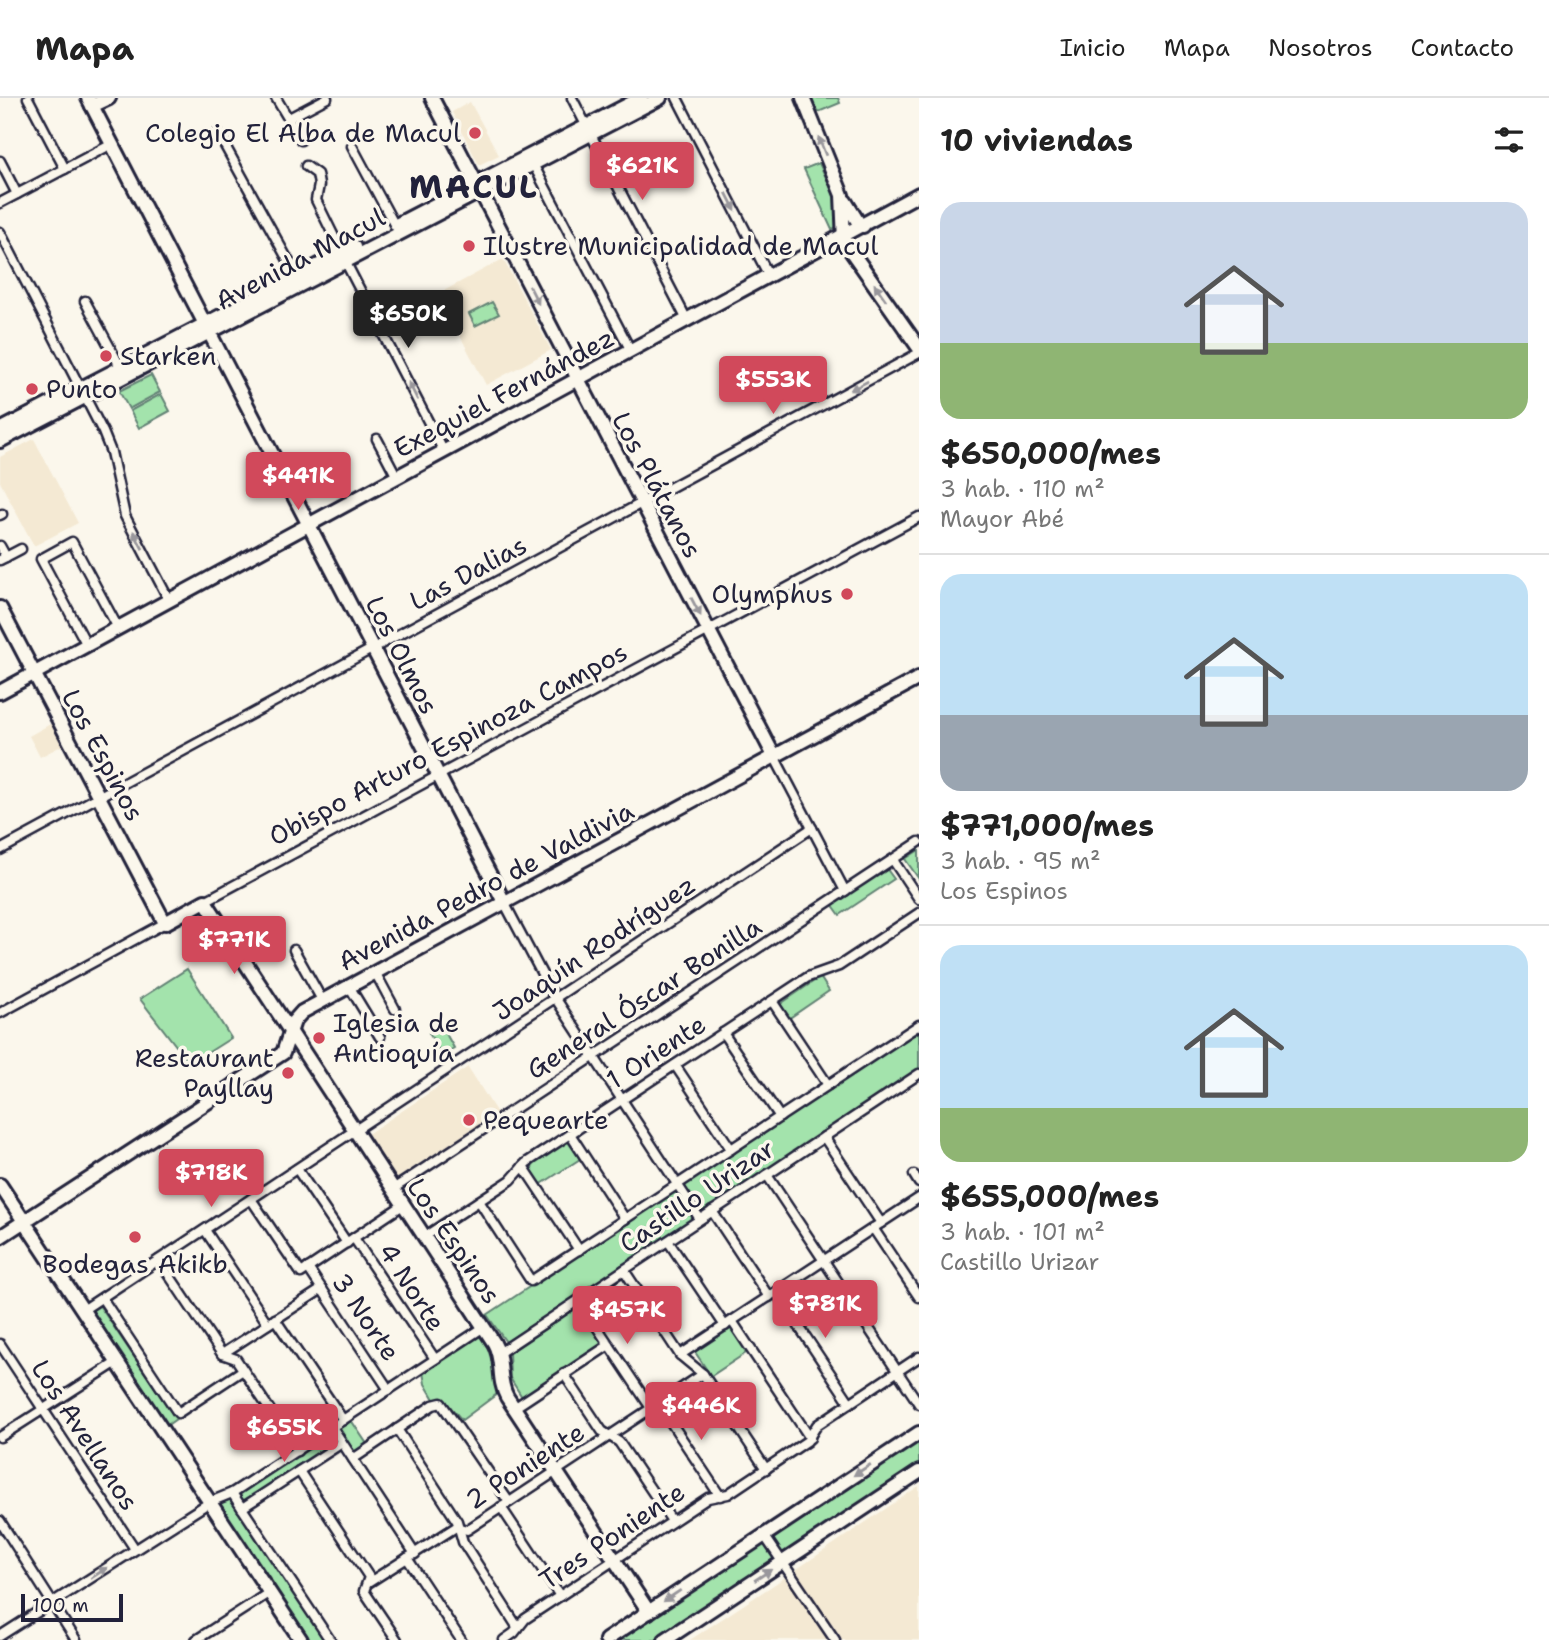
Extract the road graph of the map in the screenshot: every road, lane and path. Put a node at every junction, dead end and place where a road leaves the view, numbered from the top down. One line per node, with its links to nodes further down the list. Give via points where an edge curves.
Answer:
1 (28, 98): 21 (street)
2 (109, 98): 11 (main road)
3 (276, 98): 12 (street)
4 (327, 98): 12 (street)
5 (432, 98): 22 (main road, Los Plátanos)
6 (572, 98): 13 (street)
7 (640, 98): 13 (main road, Avenida Macul)
8 (660, 98): 13 (main road, Avenida Macul)
9 (677, 98): 32 (street, one-way to 32)
10 (803, 98): 25 (main road, one-way to 10)
11 (90, 102): 16 (main road, Los Olmos)
12 (289, 118): 15 (street)
13 (588, 130): 19 (main road, Avenida Macul); 22 (main road, Avenida Macul); 35 (street)
14 (218, 133): 33 (street)
15 (301, 140)
16 (112, 144): 21 (street); 36 (main road, Los Olmos)
17 (352, 146): 27 (street)
18 (0, 161): 23 (street)
19 (533, 164): 22 (main road, Avenida Macul); 38 (street)
20 (306, 166): 31 (street, via 317,174 316,200)
21 (65, 169): 23 (street)
22 (478, 187): 27 (main road, Avenida Macul); 31 (main road, Avenida Macul); 41 (main road, Los Plátanos, one-way to 41)
23 (17, 194): 26 (street)
24 (919, 194): 28 (main road, Exequiel Fernández)
25 (842, 195): 28 (main road); 30 (main road)
26 (0, 203)
27 (395, 226): 31 (main road, Avenida Macul)
28 (863, 226): 30 (main road, Exequiel Fernández)
29 (0, 232): 42 (street)
30 (843, 237): 32 (main road, Exequiel Fernández); 37 (main road, one-way to 30)
31 (344, 257): 33 (main road, Avenida Macul); 46 (street, one-way to 31)
32 (769, 276): 35 (main road, Exequiel Fernández)
33 (299, 280): 36 (main road, Avenida Macul)
34 (85, 301): 40 (street)
35 (687, 320): 38 (main road, Exequiel Fernández)
36 (207, 328): 40 (main road, Avenida Macul); 42 (main road, Avenida Macul); 50 (main road, Los Olmos)
37 (919, 348)
38 (631, 351): 41 (main road, Exequiel Fernández)
39 (919, 353): 48 (street, Las Dalias, one-way to 48)
40 (121, 368): 42 (main road, Avenida Macul)
41 (577, 380): 46 (main road, Exequiel Fernández); 48 (main road, Los Plátanos)
42 (83, 393): 43 (main road, Avenida Macul); 45 (main road, Avenida Macul); 54 (street, one-way to 42, via 125,516 108,442)
43 (0, 430)
44 (377, 439): 47 (street)
45 (0, 441)
46 (444, 452): 47 (main road, Exequiel Fernández)
47 (397, 477): 50 (main road, Exequiel Fernández)
48 (641, 503): 57 (main road, Los Plátanos, one-way to 57); 59 (street, Las Dalias)
49 (919, 517): 57 (street, Obispo Arturo Espinoza Campos)
50 (309, 525): 54 (main road, Exequiel Fernández); 59 (main road, Los Olmos)
51 (0, 546): 53 (street)
52 (22, 549): 53 (street)
53 (3, 559)
54 (169, 600): 56 (main road, Exequiel Fernández)
55 (0, 608): 60 (main road, Los Espinos)
56 (118, 628): 58 (main road, Exequiel Fernández); 58 (street, via 72,542 41,559)
57 (708, 630): 63 (main road, Los Plátanos); 64 (street, Obispo Arturo Espinoza Campos)
58 (87, 645): 60 (main road, Exequiel Fernández)
59 (373, 649): 64 (main road, Los Olmos); 65 (street, Las Dalias)
60 (34, 674): 62 (main road, Exequiel Fernández); 65 (main road, Los Espinos)
61 (919, 678): 63 (main road, Avenida Pedro de Valdivia)
62 (0, 692)
63 (774, 756): 66 (street, Los Plátanos); 73 (main road, Avenida Pedro de Valdivia)
64 (439, 775): 72 (street, Obispo Arturo Espinoza Campos); 73 (main road, Los Olmos)
65 (99, 797): 68 (street, Las Dalias); 75 (main road, Los Espinos)
66 (812, 828): 70 (street, Los Plátanos); 79 (street, Joaquín Rodríguez)
67 (919, 842): 69 (street, General Óscar Bonilla)
68 (0, 850)
69 (893, 860): 70 (street, General Óscar Bonilla); 71 (street)
70 (845, 891): 88 (street, General Óscar Bonilla)
71 (919, 900)
72 (205, 901): 75 (main road, Obispo Arturo Espinoza Campos); 85 (main road, Los Espinos)
73 (504, 902): 77 (main road, Avenida Pedro de Valdivia); 79 (street, Los Olmos)
74 (919, 914): 81 (street, 1 Oriente, via 839,966 811,975)
75 (165, 923): 83 (street, Obispo Arturo Espinoza Campos)
76 (295, 950): 80 (street)
77 (375, 972): 78 (main road, Avenida Pedro de Valdivia); 82 (street)
78 (349, 986): 80 (main road, Avenida Pedro de Valdivia); 87 (street)
79 (556, 998): 88 (street, Los Olmos); 94 (street, Joaquín Rodríguez)
80 (322, 1000): 85 (main road, Avenida Pedro de Valdivia, via 297,1016)
81 (772, 1001): 86 (street, 1 Oriente); 91 (street)
82 (395, 1009)
83 (0, 1013)
84 (919, 1025): 91 (street, Castillo Urizar)
85 (290, 1033): 94 (main road, Los Espinos); 111 (main road, Avenida Pedro de Valdivia, via 281,1054)
86 (723, 1033): 89 (street, 1 Oriente); 93 (street)
87 (380, 1037)
88 (593, 1057): 92 (street, Los Olmos); 103 (street, General Óscar Bonilla)
89 (675, 1065): 92 (street, 1 Oriente); 97 (street)
90 (919, 1074): 96 (street, Castillo Urizar)
91 (828, 1085): 93 (street, Castillo Urizar)
92 (621, 1100): 95 (street, 1 Oriente); 102 (street, Los Olmos)
93 (779, 1117): 97 (street, Castillo Urizar)
94 (355, 1132): 99 (street, Joaquín Rodríguez); 103 (main road, Los Espinos)
95 (569, 1134): 98 (street, 1 Oriente); 109 (street)
96 (824, 1138): 100 (street, Castillo Urizar); 112 (street)
97 (732, 1149): 102 (street, Castillo Urizar)
98 (523, 1166): 106 (street, 1 Oriente); 118 (street)
99 (297, 1169): 104 (street, Joaquín Rodríguez); 116 (street, 4 Norte)
100 (767, 1175): 108 (street, Castillo Urizar); 120 (street)
101 (0, 1185): 111 (main road)
102 (677, 1185): 109 (street, Castillo Urizar); 110 (street, Los Olmos)
103 (393, 1189): 107 (main road, Los Espinos)
104 (251, 1199): 113 (street, Joaquín Rodríguez); 122 (street, 3 Norte)
105 (918, 1200): 112 (street)
106 (478, 1201): 115 (street, 1 Oriente); 118 (street, Castillo Urizar, via 531,1281)
107 (403, 1205): 115 (main road, Los Espinos); 116 (street)
108 (712, 1212): 110 (street, Castillo Urizar); 124 (street)
109 (625, 1219): 118 (street, Castillo Urizar)
110 (700, 1219): 117 (street, Castillo Urizar)
111 (24, 1221): 114 (main road, Avenida Pedro de Valdivia); 128 (main road)
112 (877, 1226): 120 (street); 125 (street)
113 (205, 1230): 119 (street, Joaquín Rodríguez); 129 (street)
114 (0, 1237)
115 (424, 1237): 131 (main road, Los Espinos)
116 (351, 1240): 122 (street); 138 (street, 4 Norte)
117 (668, 1241): 121 (street, Castillo Urizar); 130 (street)
118 (579, 1250)
119 (159, 1260): 126 (street, Joaquín Rodríguez); 135 (street)
120 (824, 1261): 124 (street); 141 (street)
121 (624, 1270): 127 (street, Castillo Urizar); 136 (street)
122 (304, 1271): 123 (street, 3 Norte)
123 (322, 1289): 129 (street); 144 (street, 3 Norte)
124 (773, 1294): 130 (street); 145 (street)
125 (919, 1297)
126 (102, 1298): 128 (street, Joaquín Rodríguez); 140 (street, via 178,1413)
127 (579, 1300): 133 (street); 134 (street, Castillo Urizar)
128 (83, 1310): 139 (main road)
129 (272, 1322): 135 (street); 150 (street)
130 (729, 1323): 136 (street); 156 (street)
131 (484, 1327): 134 (main road, Los Espinos); 138 (street)
132 (0, 1344): 149 (street, Los Avellanos)
133 (609, 1345): 142 (street); 147 (street)
134 (499, 1353): 148 (main road, Los Espinos, via 502,1387)
135 (222, 1354): 140 (street, via 236,1359)
136 (680, 1355): 143 (street)
137 (919, 1357): 141 (street, Tres Poniente)
138 (435, 1359): 144 (street)
139 (117, 1362): 149 (street); 166 (main road)
140 (243, 1370): 158 (street)
141 (898, 1371): 145 (street, Tres Poniente); 146 (street)
142 (564, 1374): 148 (street); 154 (street)
143 (703, 1374): 147 (street, 2 Poniente); 160 (street)
144 (389, 1390): 150 (street)
145 (850, 1403): 156 (street, Tres Poniente, via 817,1425)
146 (919, 1404)
147 (655, 1406): 154 (street, 2 Poniente); 165 (street)
148 (514, 1408): 162 (main road, Los Espinos)
149 (43, 1409): 155 (street); 173 (street, Los Avellanos)
150 (343, 1420): 151 (street)
151 (332, 1427): 157 (street); 158 (street)
152 (397, 1429): 159 (street); 167 (street, via 441,1403); 171 (street)
153 (919, 1433): 172 (main road, one-way to 172)
154 (609, 1436): 162 (street, 2 Poniente); 170 (street, via 619,1442)
155 (0, 1437)
156 (810, 1438): 160 (street, Tres Poniente)
157 (342, 1443): 159 (street); 161 (street)
158 (297, 1451): 164 (street)
159 (352, 1459): 174 (street)
160 (766, 1469): 165 (street, Tres Poniente)
161 (299, 1471): 168 (street); 177 (street, via 369,1577)
162 (556, 1471): 167 (street, 2 Poniente); 175 (main road, Los Espinos)
163 (919, 1472): 176 (main road)
164 (232, 1493): 166 (street); 168 (street)
165 (720, 1496): 170 (street, Tres Poniente, via 708,1498)
166 (209, 1502): 173 (street); 178 (main road)
167 (505, 1504): 171 (street, 2 Poniente, via 467,1530); 179 (street)
168 (242, 1508): 187 (street)
169 (0, 1521): 180 (street)
170 (672, 1521): 175 (street, Tres Poniente)
171 (460, 1530): 174 (street, 2 Poniente, via 456,1527); 182 (street)
172 (764, 1535): 176 (street); 181 (main road, one-way to 181)
173 (135, 1549): 180 (street, one-way to 173)
174 (411, 1556): 177 (street, 2 Poniente); 189 (street)
175 (614, 1560): 179 (street, Tres Poniente); 181 (main road, Los Espinos)
176 (782, 1562): 192 (main road, one-way to 176); 193 (street)
177 (368, 1583): 188 (street, via 364,1591)
178 (270, 1592): 185 (street); 186 (main road)
179 (560, 1596): 182 (street, Tres Poniente)
180 (52, 1603): 183 (street); 184 (street)
181 (649, 1612): 191 (main road)
182 (517, 1628): 190 (street, Tres Poniente)
183 (0, 1636)
184 (76, 1640)
185 (196, 1640)
186 (301, 1640)
187 (330, 1640)
188 (397, 1640)
189 (461, 1640)
190 (504, 1640)
191 (606, 1640)
192 (665, 1640)
193 (835, 1640)

